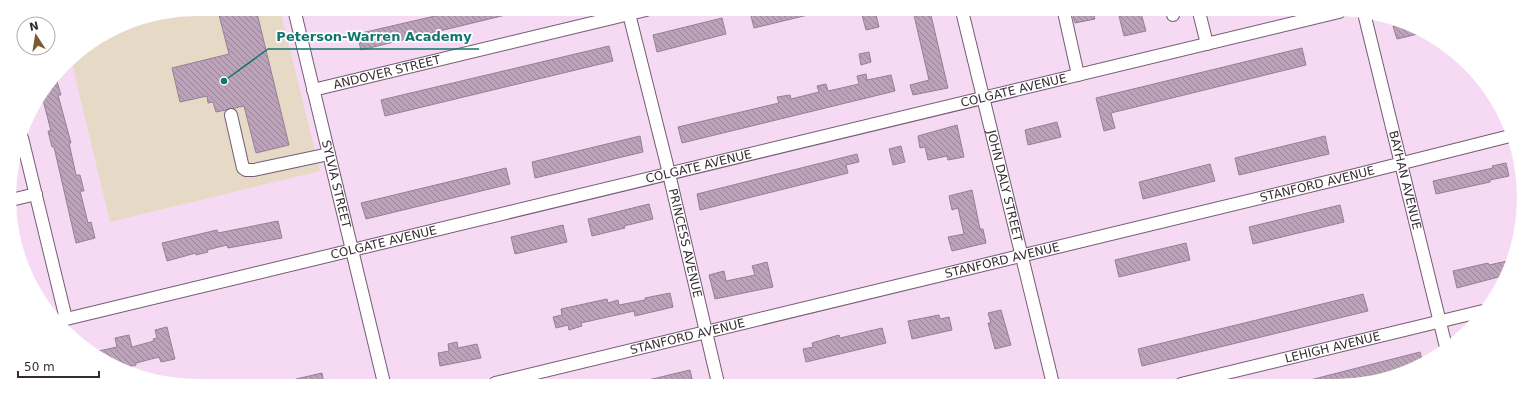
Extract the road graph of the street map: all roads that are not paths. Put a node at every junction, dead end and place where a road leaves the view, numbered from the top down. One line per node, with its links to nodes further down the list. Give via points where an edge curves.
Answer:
1 (296, 16): 11 (street, SYLVIA STREET)
2 (613, 16): 11 (street, ANDOVER STREET)
3 (630, 16): 18 (street, PRINCESS AVENUE)
4 (963, 16): 12 (street, JOHN DALY STREET)
5 (1065, 16): 10 (street)
6 (1200, 16): 9 (street)
7 (1323, 16): 9 (street, COLGATE AVENUE)
8 (1365, 19): 17 (street, BAYHAN AVENUE)
9 (1207, 44): 10 (street, COLGATE AVENUE)
10 (1078, 76): 12 (street, COLGATE AVENUE)
11 (313, 90): 16 (street, SYLVIA STREET)
12 (983, 98): 18 (street, COLGATE AVENUE); 22 (street, JOHN DALY STREET)
13 (230, 115): 16 (street, via 243,168 246,170)
14 (1506, 137): 17 (street, STANFORD AVENUE)
15 (24, 145): 19 (street)
16 (329, 154): 21 (street, SYLVIA STREET)
17 (1401, 163): 22 (street, STANFORD AVENUE); 26 (street, BAYHAN AVENUE)
18 (669, 174): 21 (street, COLGATE AVENUE); 27 (street, PRINCESS AVENUE)
19 (36, 194): 20 (street); 24 (street)
20 (16, 199)
21 (352, 251): 25 (street, COLGATE AVENUE); 29 (street, SYLVIA STREET)
22 (1022, 256): 27 (street, STANFORD AVENUE); 32 (street, JOHN DALY STREET)
23 (1475, 313): 26 (street, LEHIGH AVENUE)
24 (61, 318)
25 (63, 320)
26 (1439, 321): 28 (street, BAYHAN AVENUE); 33 (street, LEHIGH AVENUE)
27 (706, 332): 30 (street, STANFORD AVENUE); 31 (street, PRINCESS AVENUE)
28 (1445, 342)
29 (383, 379)
30 (512, 379)
31 (717, 379)
32 (1052, 379)
33 (1202, 379)

